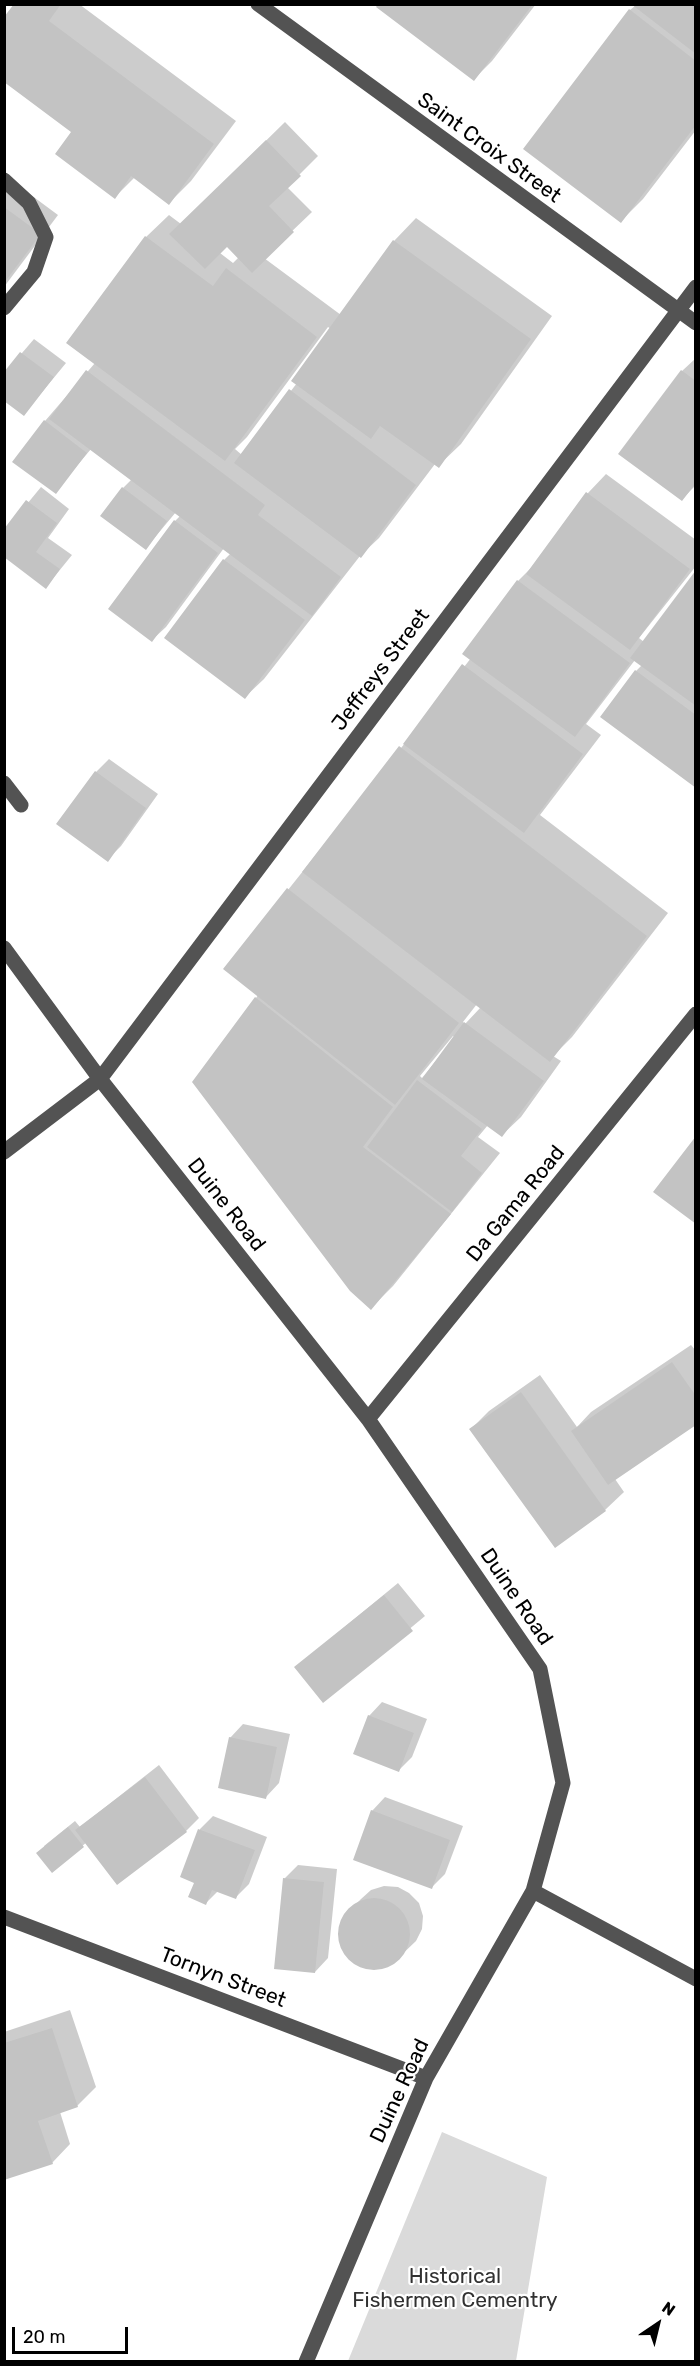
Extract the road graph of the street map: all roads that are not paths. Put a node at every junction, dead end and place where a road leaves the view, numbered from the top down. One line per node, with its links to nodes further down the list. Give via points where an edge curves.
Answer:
1 (258, 4): 5 (street, Saint Croix Street)
2 (4, 180): 4 (street, via 29,203 46,237 34,272)
3 (696, 286): 5 (street, Jeffreys Street)
4 (4, 308)
5 (676, 311): 6 (street, Saint Croix Street); 11 (street, Jeffreys Street)
6 (696, 323)
7 (4, 783): 8 (street)
8 (21, 805)
9 (4, 948): 11 (street, Duine Road)
10 (696, 1014): 13 (street, Da Gama Road)
11 (100, 1079): 12 (street, Jeffreys Street); 13 (street, Duine Road)
12 (4, 1152)
13 (368, 1419): 14 (street, Duine Road, via 540,1670 563,1783)
14 (533, 1891): 16 (street); 17 (street, Duine Road)
15 (4, 1917): 17 (street, Tornyn Street)
16 (696, 1979)
17 (426, 2078): 18 (street, Duine Road)
18 (306, 2361)

